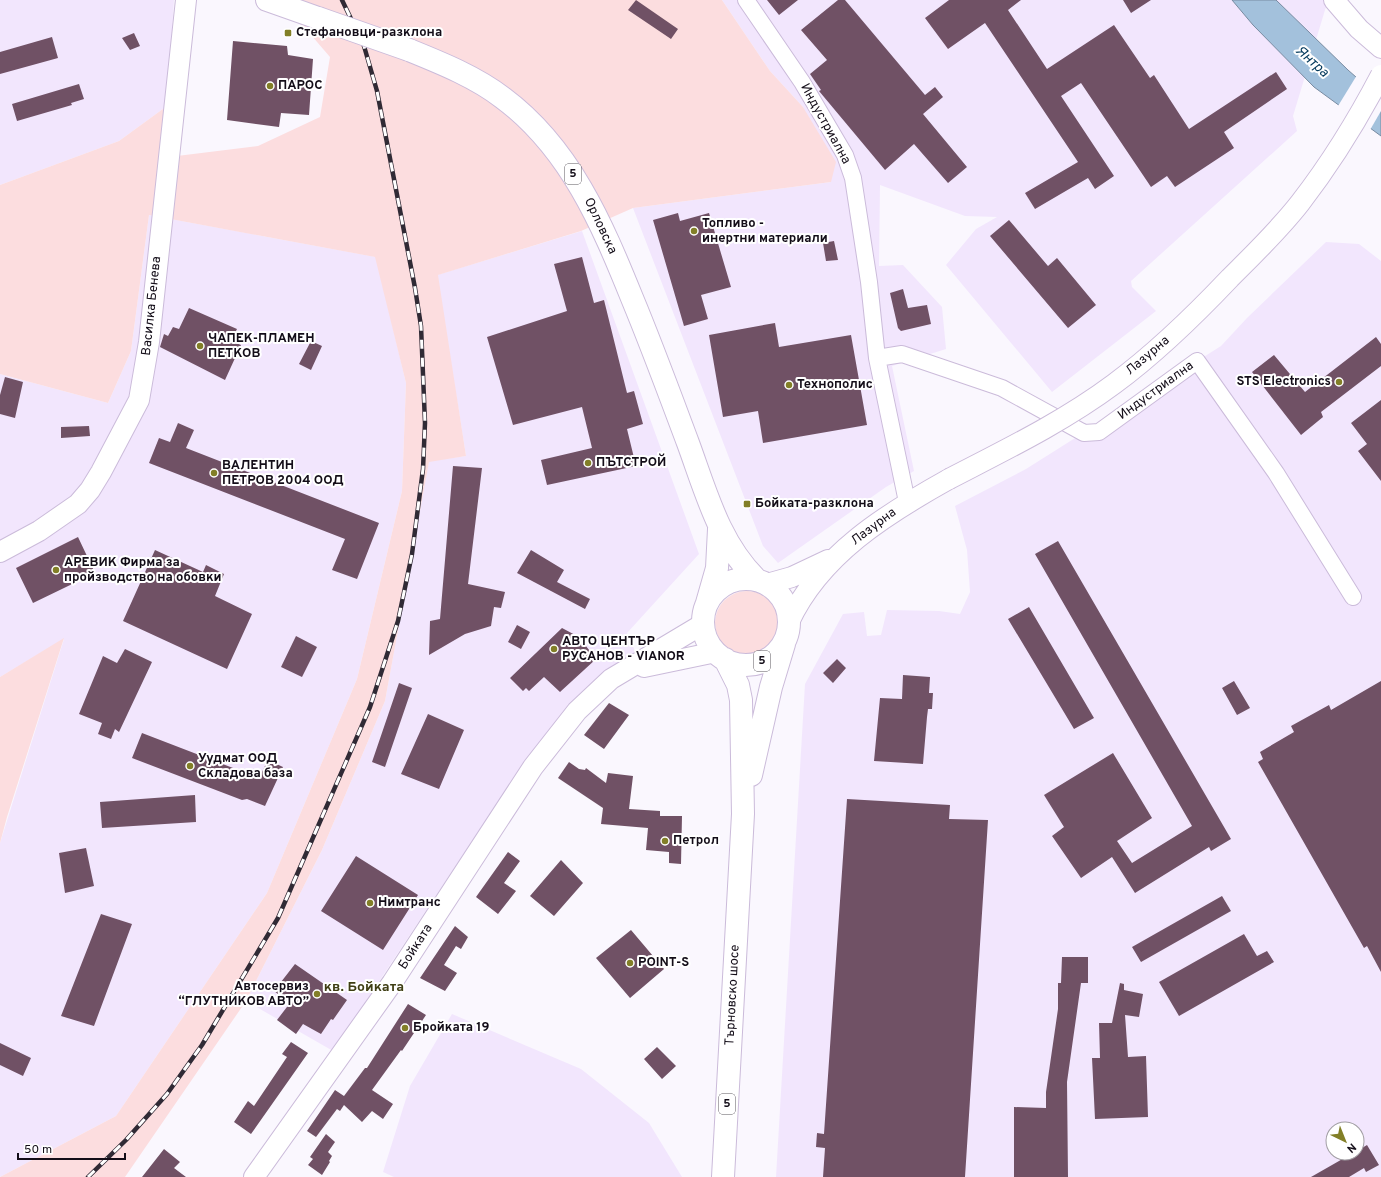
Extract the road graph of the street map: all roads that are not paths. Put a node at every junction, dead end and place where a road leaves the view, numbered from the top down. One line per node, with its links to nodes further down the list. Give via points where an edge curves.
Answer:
1 (186, 0): 10 (street, Василка Бенева, via 149,342 139,400 101,472 78,504 39,531)
2 (267, 0): 9 (main road, Орловска / 5, bridge, via 409,50 469,78 503,98 542,134 581,186 604,232 659,364)
3 (746, 0): 7 (street, Индустриална, via 802,82 845,155 855,186)
4 (1334, 0): 5 (street, via 1359,29)
5 (1381, 48)
6 (1381, 75): 8 (street, Лазурна, bridge, via 1343,142 1300,204 1179,330 1113,385 1088,402)
7 (877, 358): 8 (street, Индустриална); 13 (street, Индустриална, via 902,354 1002,388 1084,433 1099,432 1197,361 1276,473)
8 (907, 502): 11 (street, Лазурна, via 865,532)
9 (719, 527): 12 (main road, Орловска / 5, via 736,558); 14 (main road, Орловска / 5, via 717,568)
10 (0, 552)
11 (839, 555): 12 (street, Лазурна, via 792,577); 15 (street, Лазурна, via 804,593)
12 (762, 582): 14 (main road, via 744,579 731,582 719,589 710,599); 15 (main road, 5, via 776,591 783,600 788,611)
13 (1353, 597)
14 (704, 617): 16 (main road, 5, via 709,644); 17 (street, Бойката)
15 (787, 632): 16 (main road, 5, via 776,653 765,661 738,664); 18 (main road, Търновско шосе / 5, via 764,715)
16 (720, 656): 17 (street, Бойката); 18 (main road, Търновско шосе / 5, via 738,685 741,700)
17 (630, 669): 19 (street, Бойката, via 611,680 577,711 555,737 392,983)
18 (743, 814): 20 (main road, Търновско шосе / 5)
19 (254, 1177)
20 (723, 1177)

